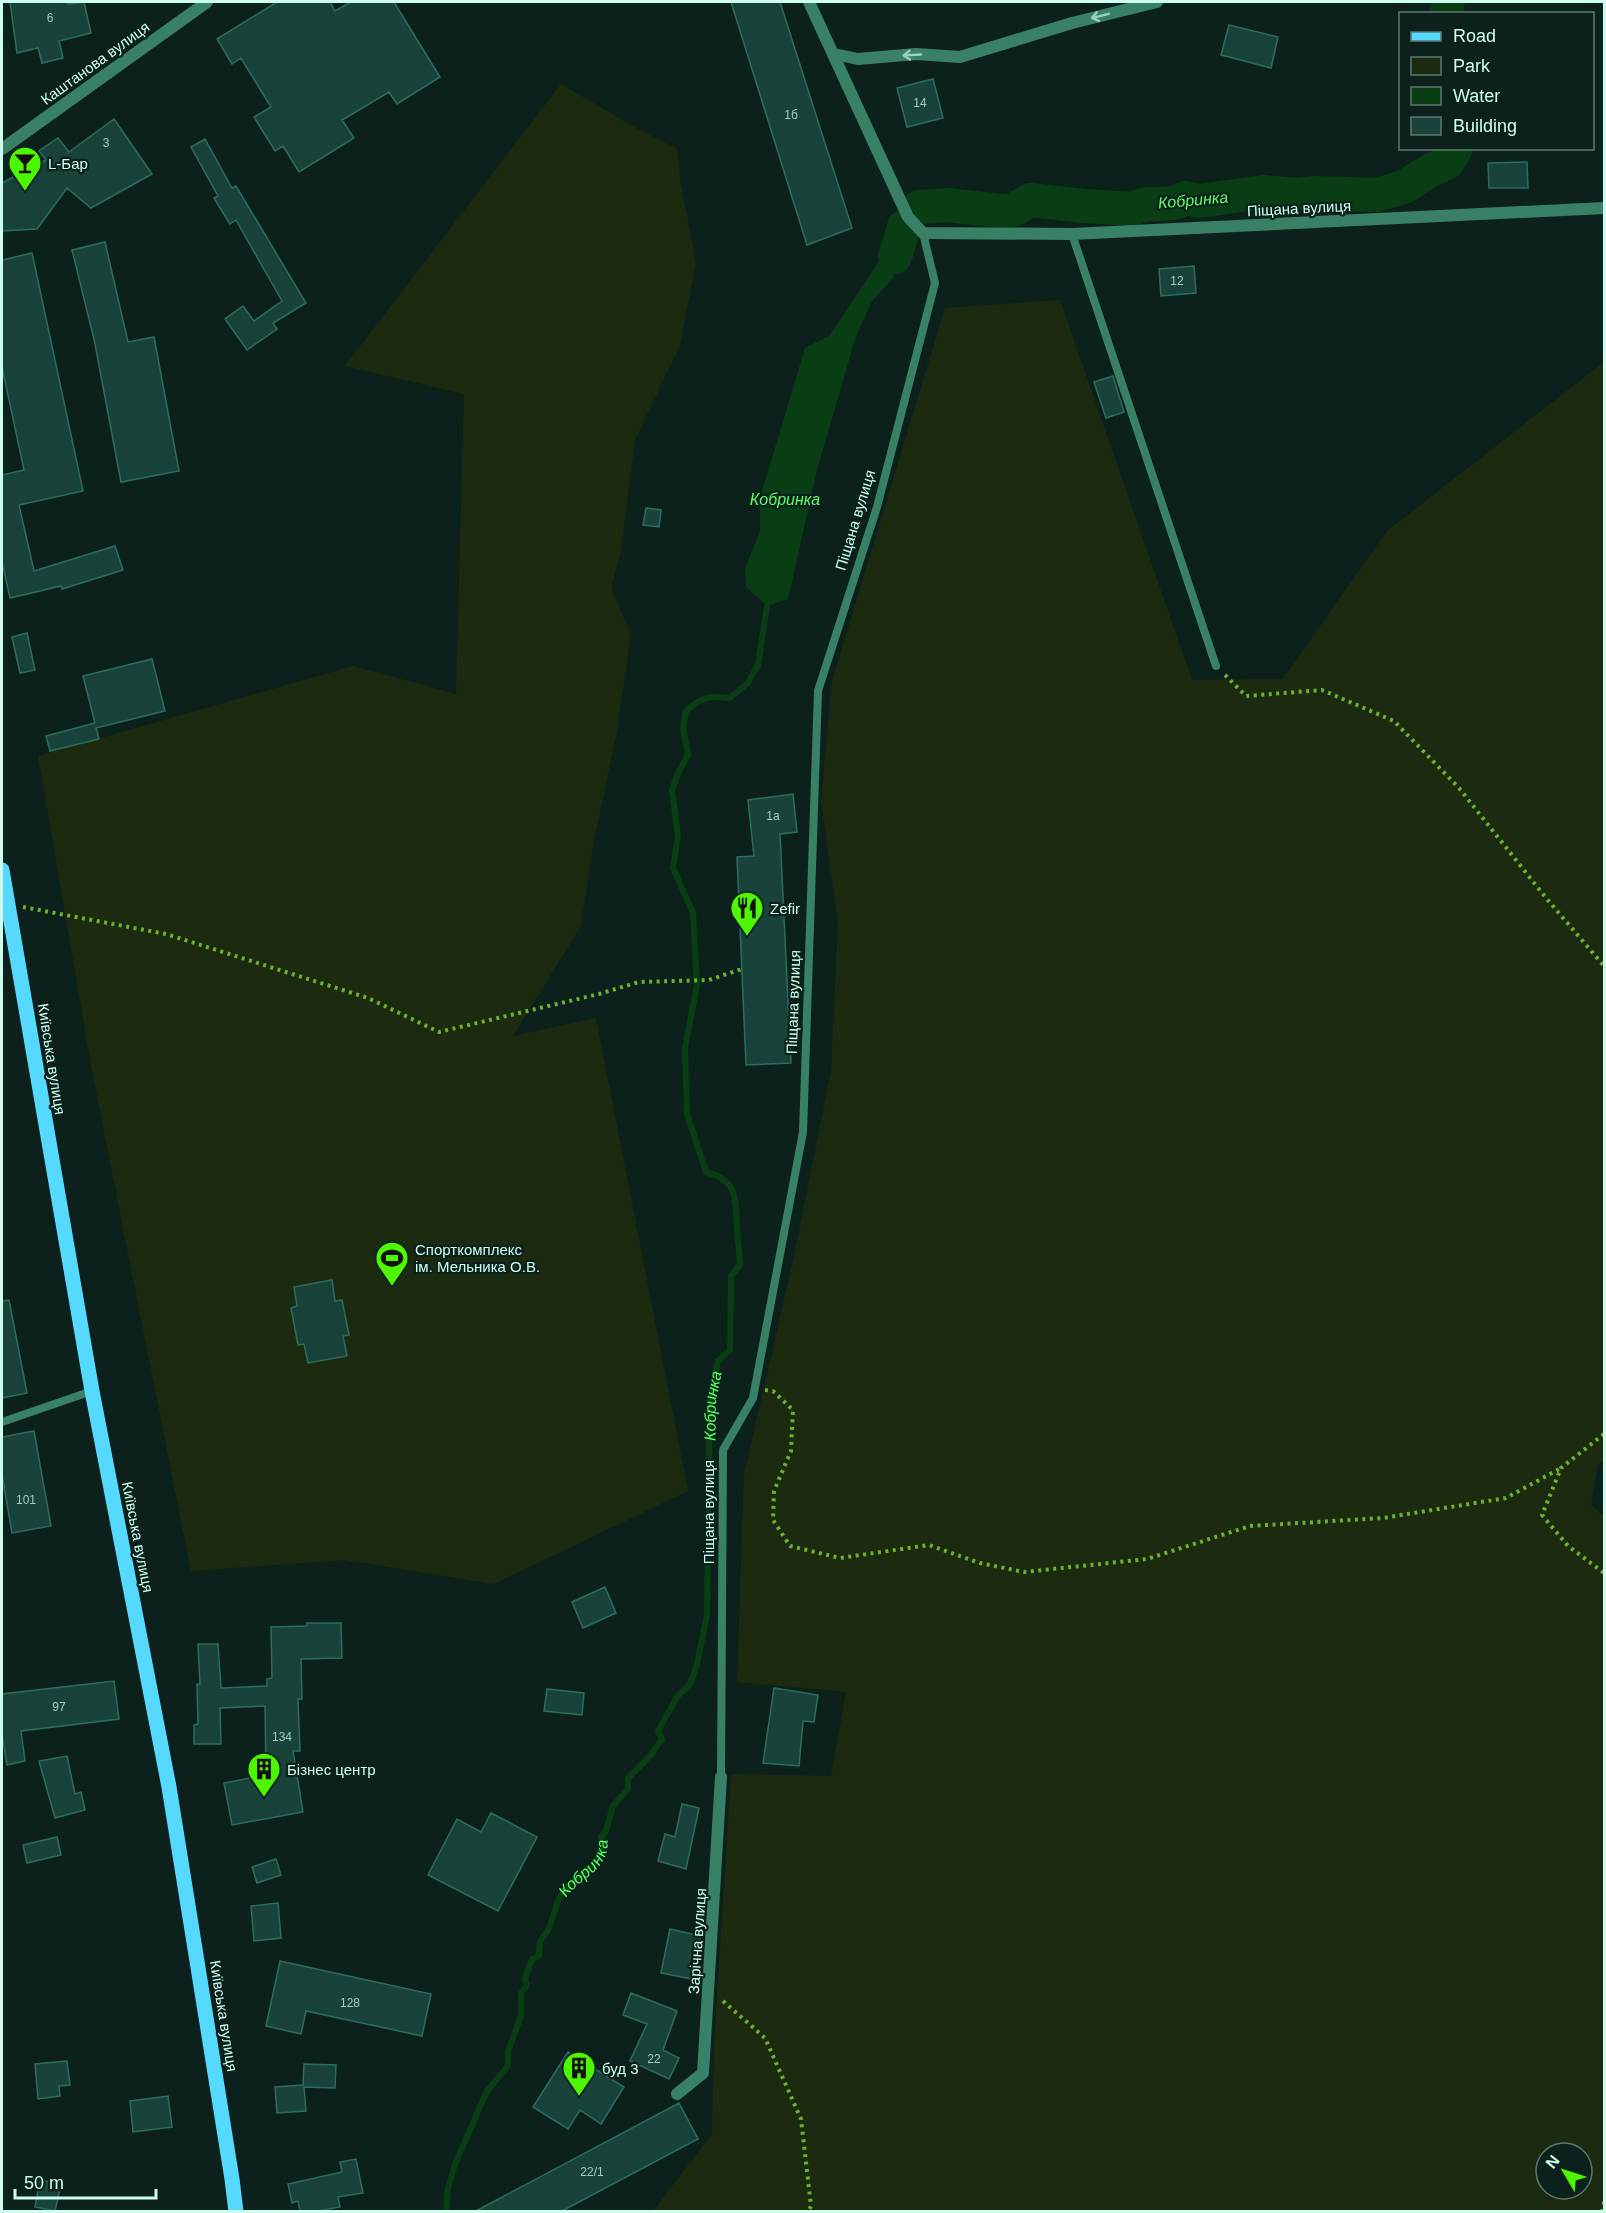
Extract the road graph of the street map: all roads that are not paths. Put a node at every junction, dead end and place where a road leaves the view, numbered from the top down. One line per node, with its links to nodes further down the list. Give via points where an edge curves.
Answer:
1 (207, 2): 5 (street, Каштанова вулиця)
2 (809, 2): 4 (street, Піщана вулиця)
3 (1157, 2): 4 (street, one-way to 4, via 960,57 916,54 858,59)
4 (834, 54): 7 (street, Піщана вулиця, via 908,217)
5 (2, 149)
6 (1605, 208): 8 (street, Піщана вулиця)
7 (923, 233): 8 (street, Піщана вулиця); 13 (lane, Піщана вулиця, via 935,283 877,507 818,691 803,1132 753,1398 723,1450)
8 (1072, 234): 9 (lane)
9 (1216, 666)
10 (2, 870): 11 (main road, Київська вулиця)
11 (92, 1391): 12 (lane); 15 (main road, Київська вулиця, via 169,1787)
12 (2, 1422)
13 (721, 1777): 14 (street, Зарічна вулиця, via 703,2073)
14 (677, 2094)
15 (236, 2211)

